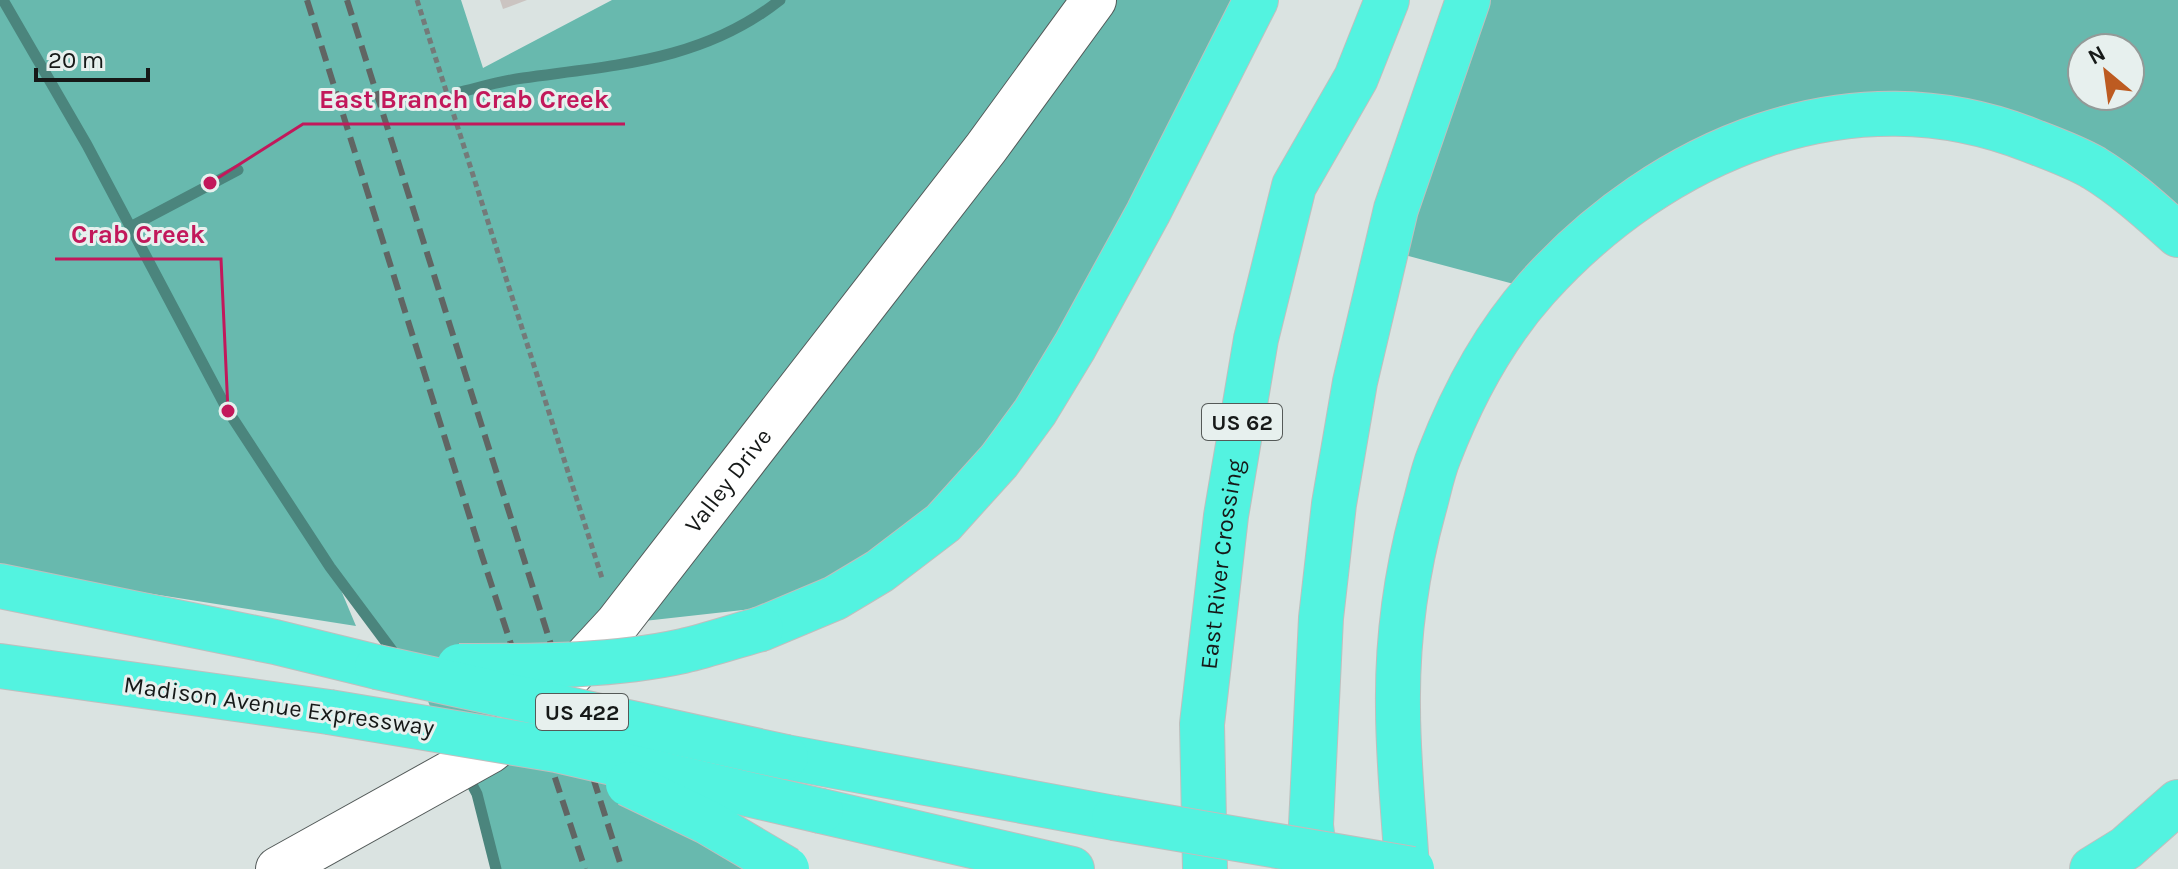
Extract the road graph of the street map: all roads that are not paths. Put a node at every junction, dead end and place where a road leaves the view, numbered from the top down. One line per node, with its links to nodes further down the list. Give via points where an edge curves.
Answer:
1 (1094, 0): 11 (street, Valley Drive, via 986,148 617,624 534,714 490,751)
2 (1256, 0): 8 (highway, bridge, via 1148,213 1035,412 943,523 880,571 835,598 761,629 682,651 541,666)
3 (1387, 0): 14 (highway, East River Crossing / US 62, via 1356,78 1294,186 1256,339 1226,516 1202,724)
4 (1468, 0): 15 (highway, via 1396,209 1355,382 1321,618 1311,825)
5 (2178, 235): 16 (highway, via 2132,194 2066,154 1973,120 1891,113 1824,120 1745,140 1639,196 1590,236 1536,290 1491,351 1462,401 1438,459 1412,554 1400,635 1398,708)
6 (0, 586): 8 (highway, US 422)
7 (0, 666): 9 (highway, Madison Avenue Expressway / US 422, bridge)
8 (377, 667): 16 (highway, US 422, bridge, via 786,757)
9 (557, 750): 12 (highway, bridge, via 707,822); 13 (highway, US 422, bridge)
10 (2178, 802): 17 (highway, via 2126,848)
11 (278, 869)
12 (787, 869)
13 (1072, 869)
14 (1205, 869)
15 (1316, 869)
16 (1410, 869)
17 (2092, 869)

